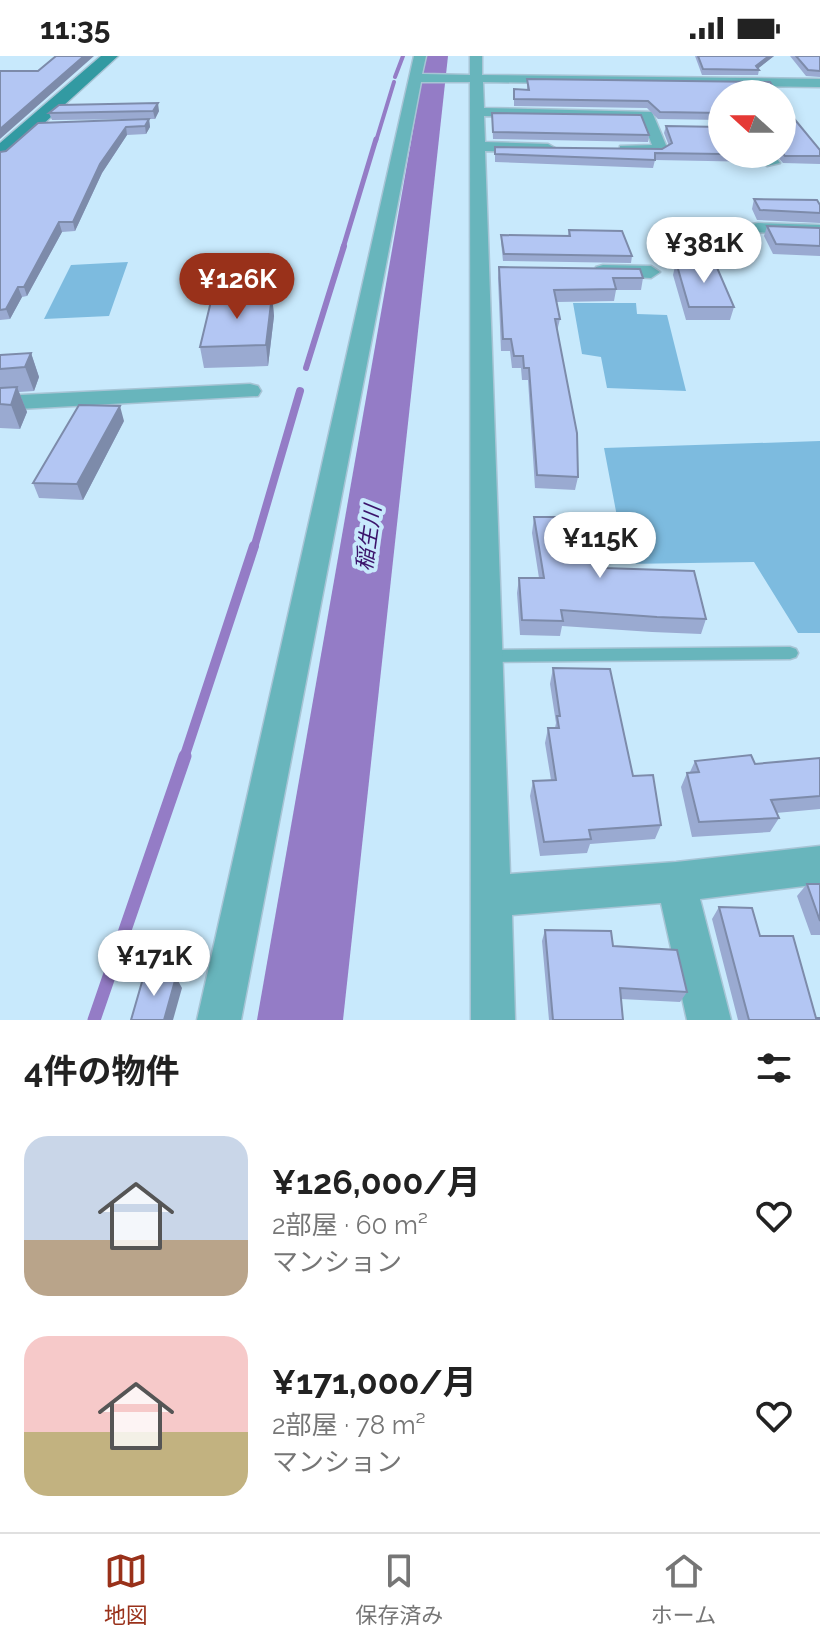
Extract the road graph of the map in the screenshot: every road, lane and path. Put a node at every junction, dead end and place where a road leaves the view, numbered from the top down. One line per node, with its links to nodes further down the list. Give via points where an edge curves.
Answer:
1 (110, 56): 10 (street, via 38,126)
2 (476, 56): 4 (street)
3 (420, 71): 4 (street); 22 (street)
4 (475, 78): 5 (street, via 697,74); 6 (street)
5 (820, 83)
6 (475, 112): 7 (street); 9 (street, via 647,115 658,126 661,150)
7 (476, 146): 8 (street); 18 (street, via 486,269)
8 (569, 148)
9 (615, 149)
10 (0, 153)
11 (758, 228): 12 (street)
12 (820, 230)
13 (588, 271): 14 (street)
14 (651, 272)
15 (250, 391): 16 (street)
16 (0, 403)
17 (790, 653): 18 (lane)
18 (486, 656): 21 (street)
19 (820, 865): 20 (street)
20 (676, 882): 21 (street); 24 (street)
21 (491, 896): 23 (street)
22 (219, 1020)
23 (493, 1020)
24 (709, 1020)

